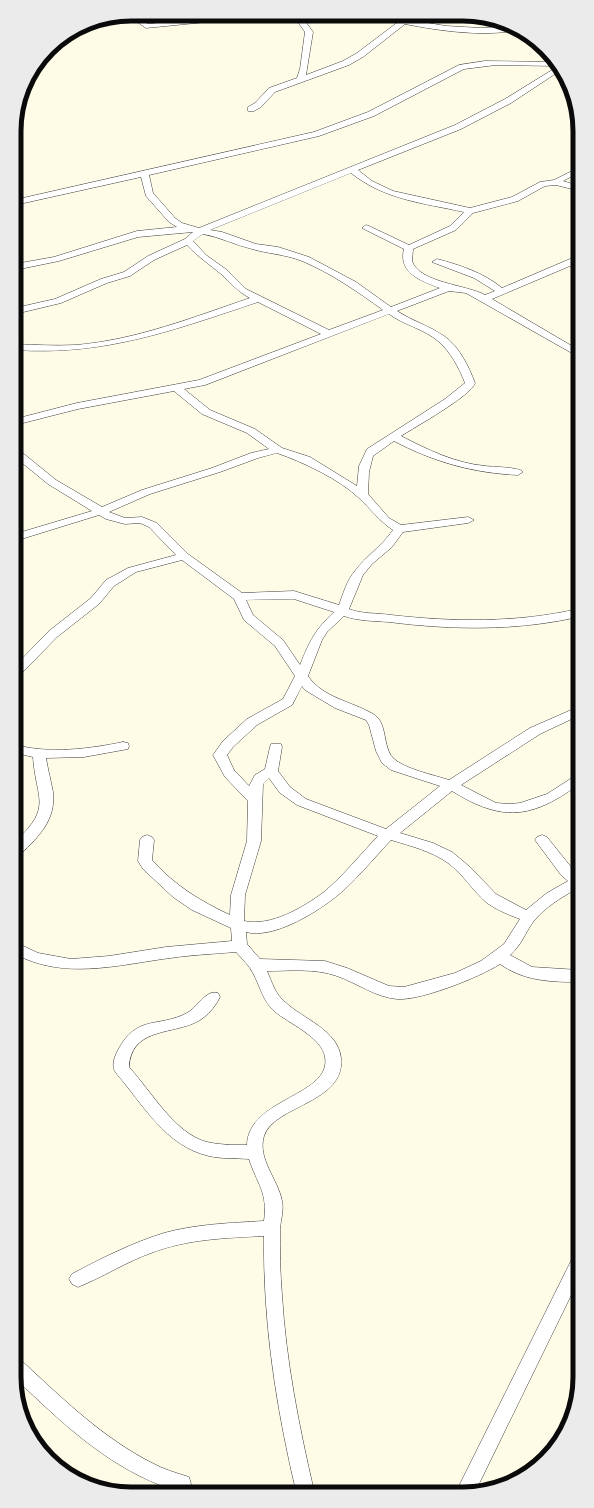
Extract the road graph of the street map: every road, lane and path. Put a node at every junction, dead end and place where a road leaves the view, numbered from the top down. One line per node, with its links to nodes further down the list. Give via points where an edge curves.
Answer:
1 (139, 21): 2 (street, via 146,26)
2 (160, 21)
3 (301, 21): 9 (street, via 309,32)
4 (400, 21): 5 (street)
5 (404, 22): 6 (street, via 451,30); 9 (street, via 346,63)
6 (503, 29)
7 (554, 70): 12 (street, via 482,64 462,67 384,108 335,128)
8 (555, 71): 11 (street, via 464,124)
9 (300, 80): 10 (street, via 272,90)
10 (251, 109)
11 (353, 170): 17 (street, via 369,183 390,193); 20 (street)
12 (144, 173): 16 (street); 19 (street, via 149,194 172,220)
13 (573, 173): 14 (street)
14 (556, 182): 15 (street); 17 (street, via 536,186 515,199)
15 (573, 187)
16 (21, 201)
17 (470, 211): 22 (street, via 453,228)
18 (366, 228): 22 (street)
19 (189, 229): 20 (street); 25 (street, via 137,234 56,259)
20 (202, 230): 21 (street); 31 (street, via 306,260 353,284)
21 (188, 241): 28 (street, via 243,291); 30 (street, via 151,258 127,274 58,301)
22 (409, 248): 26 (street, via 408,266)
23 (573, 260): 27 (street)
24 (437, 262): 27 (street, via 478,274)
25 (21, 266)
26 (448, 288): 29 (street, via 464,289); 31 (street)
27 (501, 292): 29 (street)
28 (258, 299): 32 (street); 33 (street, via 168,330 124,340 77,348)
29 (485, 299): 34 (street)
30 (21, 310)
31 (389, 310): 32 (street); 37 (street, via 445,342 465,370 470,383 449,401)
32 (329, 334): 35 (street, via 202,383)
33 (21, 347)
34 (573, 350)
35 (176, 388): 36 (street, via 77,406); 38 (street, via 206,412 245,428)
36 (21, 420)
37 (393, 436): 40 (street, via 430,456 458,466); 41 (street, via 367,456 363,470)
38 (278, 450): 41 (street, via 306,459); 42 (street, via 260,453 146,492)
39 (21, 457): 42 (street, via 52,482)
40 (518, 472)
41 (363, 495): 44 (street, via 386,520)
42 (102, 511): 45 (street); 46 (street, via 118,520 142,520 153,525)
43 (468, 520): 44 (street)
44 (399, 529): 48 (street, via 388,545 358,574)
45 (21, 536)
46 (184, 556): 47 (street); 50 (street, via 132,570 110,583 94,601 53,634)
47 (239, 597): 48 (street, via 294,595); 51 (street, via 248,617 279,643)
48 (342, 611): 49 (street, via 410,621 470,625 547,620); 51 (street, via 323,629 316,640)
49 (573, 614)
50 (21, 667)
51 (302, 675): 59 (street, via 309,687 318,693 339,705 370,717 375,724 378,741 387,760 396,766); 60 (street, via 288,702 252,722 220,755 229,774)
52 (573, 713): 59 (street, via 535,731)
53 (123, 746): 56 (street, via 91,752)
54 (276, 747): 57 (street)
55 (21, 751): 56 (street)
56 (40, 753): 64 (street, via 39,760 47,793 45,815 37,830)
57 (271, 771): 60 (street, via 256,783); 61 (street, via 284,790 304,804)
58 (573, 782): 59 (street, via 552,797 521,808 510,809 481,802)
59 (451, 785): 61 (street)
60 (254, 799): 68 (street, via 252,855 240,889)
61 (389, 834): 67 (street, via 447,856 468,873 492,899); 68 (street, via 329,895 308,909 264,928 250,928)
62 (147, 840): 68 (street, via 145,861 152,870 197,906)
63 (542, 840): 65 (street)
64 (21, 845)
65 (573, 877)
66 (573, 884): 67 (street, via 541,904)
67 (528, 917): 71 (street, via 510,947)
68 (237, 924): 69 (street)
69 (240, 946): 70 (street, via 80,964 52,963); 72 (street)
70 (21, 951)
71 (500, 956): 72 (street, via 461,976 398,994 332,968); 73 (street, via 527,971)
72 (256, 965): 75 (street, via 278,1005 317,1034 333,1058 331,1072 324,1083 267,1118 257,1133)
73 (573, 976)
74 (214, 997): 75 (street, via 206,1008 186,1020 142,1031 125,1051 121,1068 179,1136 202,1147)
75 (256, 1152): 76 (street, via 261,1173 274,1200)
76 (272, 1228): 78 (street, via 230,1230 176,1238 150,1245); 81 (street, via 273,1292 279,1362 287,1413)
77 (573, 1274): 82 (street)
78 (78, 1279)
79 (21, 1371): 80 (street, via 108,1446 145,1469)
80 (182, 1484)
81 (304, 1487)
82 (468, 1487)

